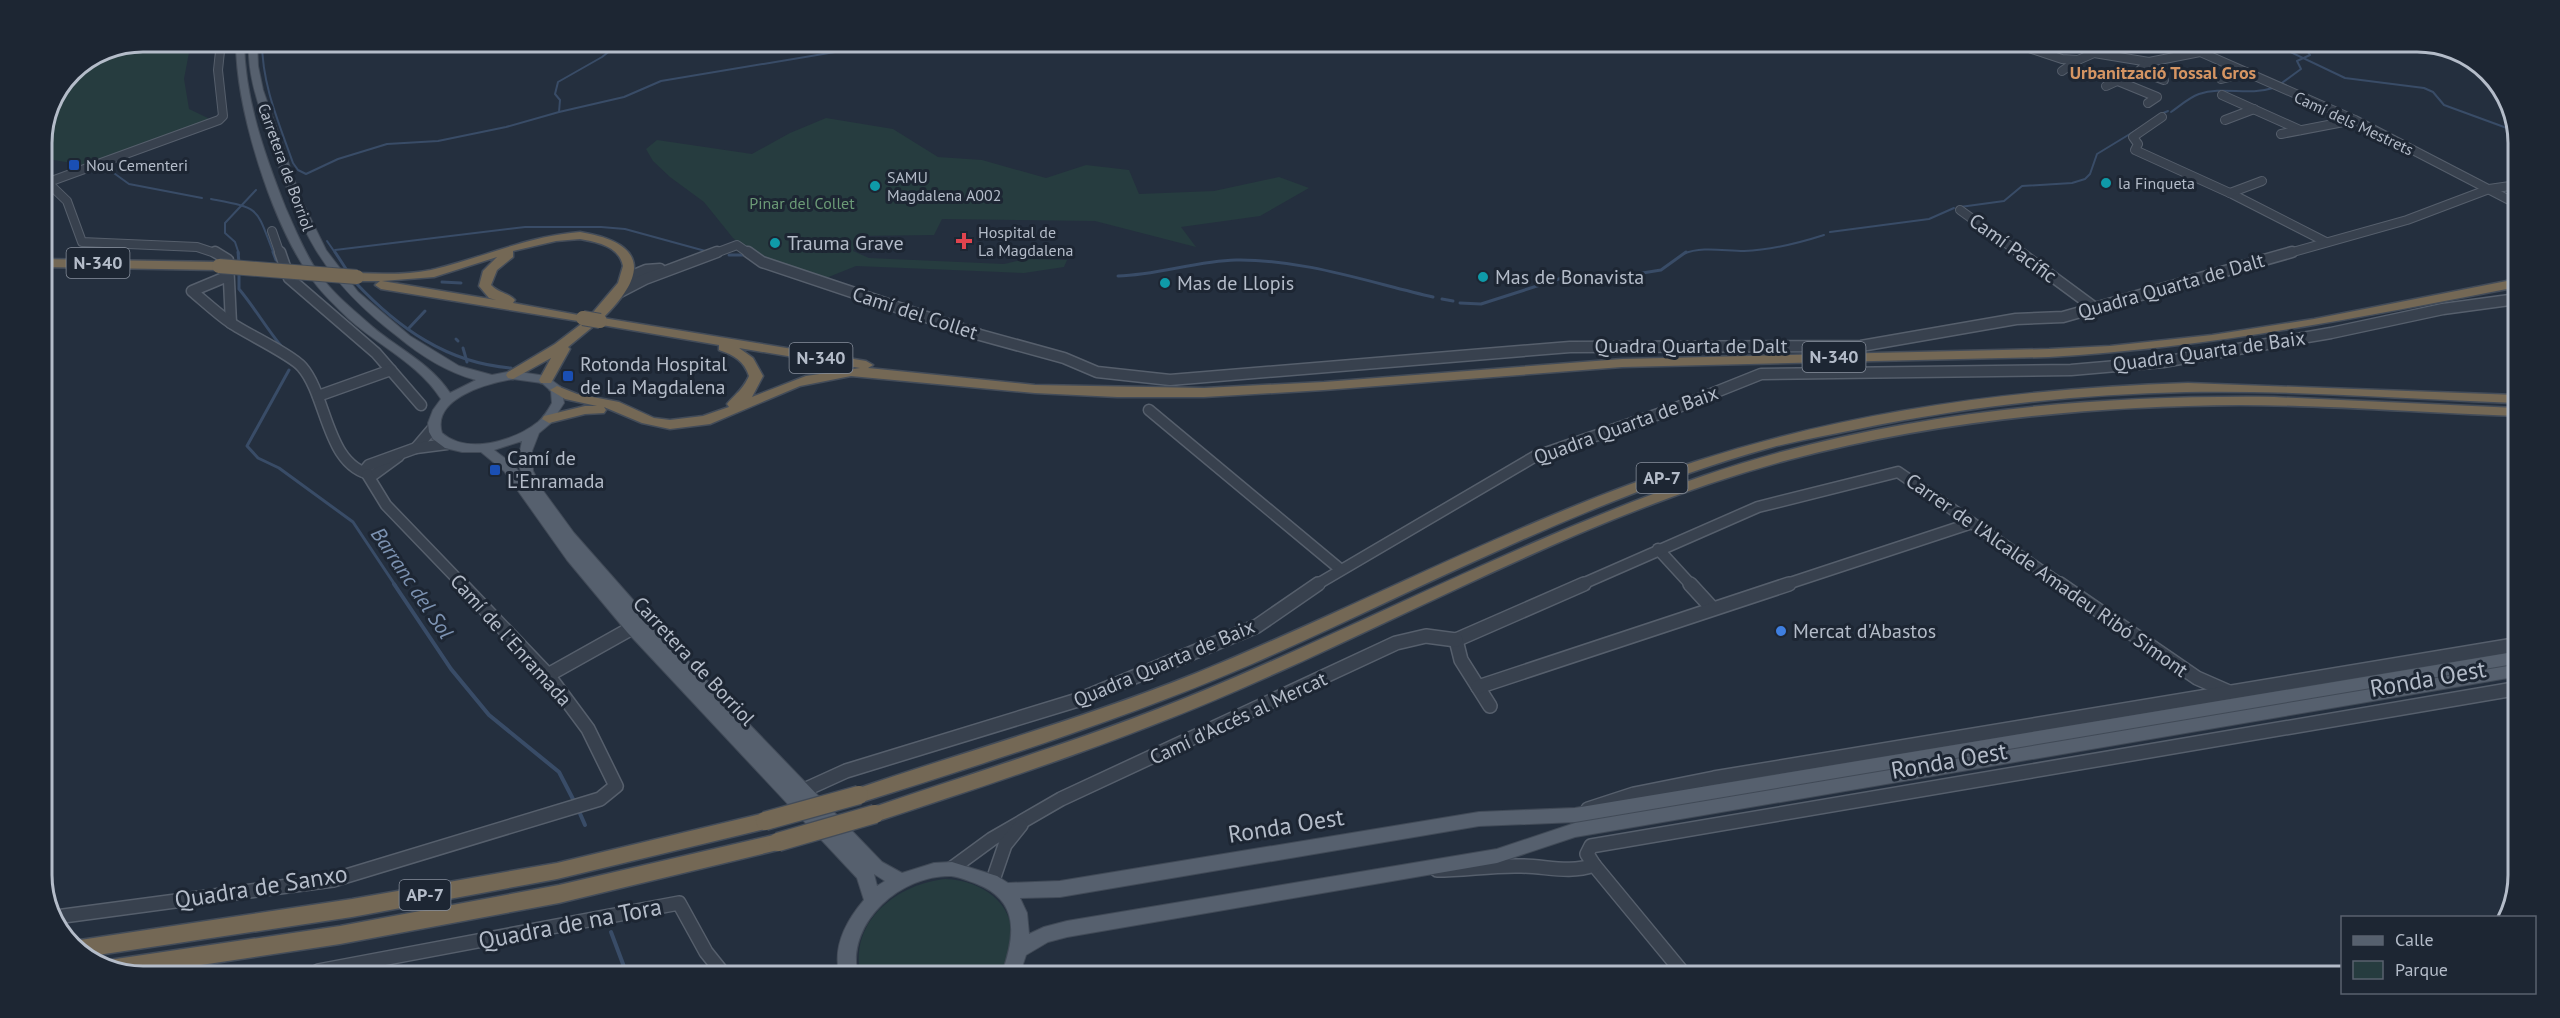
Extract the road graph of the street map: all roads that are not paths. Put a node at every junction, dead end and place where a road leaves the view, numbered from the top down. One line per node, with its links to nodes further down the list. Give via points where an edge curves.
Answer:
1 (217, 53): 24 (street, via 224,116 219,120)
2 (240, 53): 58 (main road, Carretera de Borriol, via 240,74 253,124 283,217 312,272 370,332 438,381)
3 (254, 53): 52 (main road, Carretera de Borriol, via 260,95 300,211 328,264 346,288 436,360 461,374)
4 (2046, 53): 7 (street)
5 (2195, 53): 8 (street)
6 (2202, 53): 11 (street, Camí dels Mestrets)
7 (2078, 60): 8 (street, via 2094,53); 9 (street)
8 (2149, 62): 10 (street)
9 (2062, 71)
10 (2140, 71): 13 (street); 14 (street)
11 (2245, 73): 12 (street); 21 (street, Camí dels Mestrets)
12 (2221, 79)
13 (2164, 80)
14 (2118, 81): 15 (street); 17 (street, via 2157,97)
15 (2106, 86)
16 (2222, 94): 18 (street)
17 (2148, 102)
18 (2254, 109): 20 (street); 22 (street)
19 (2162, 117): 29 (street, via 2133,136 2138,144 2135,150)
20 (2225, 120)
21 (2355, 120): 22 (street); 28 (street, Camí dels Mestrets)
22 (2300, 130): 23 (street)
23 (2281, 134)
24 (53, 177)
25 (2262, 181): 29 (street)
26 (2507, 186): 28 (street, Quadra Quarta de Dalt)
27 (53, 188): 37 (street, via 67,201 82,242 197,247 228,260)
28 (2489, 189): 30 (street, Camí dels Mestrets); 34 (street, Quadra Quarta de Dalt, via 2407,220)
29 (2230, 193): 34 (street)
30 (2507, 199)
31 (1960, 210): 44 (street, Camí Pacífic)
32 (272, 231): 49 (street, via 289,278)
33 (537, 241): 36 (highway, via 584,236 604,240 625,253); 40 (highway, via 431,273); 45 (highway, via 497,261 486,275 486,286 493,295)
34 (2326, 242): 44 (street, Quadra Quarta de Dalt)
35 (53, 263): 37 (highway, N-340)
36 (629, 264): 38 (street); 39 (highway)
37 (223, 271): 40 (highway, N-340, bridge, via 304,272); 46 (street); 46 (street, via 192,291)
38 (645, 275): 39 (street); 42 (street); 50 (street, Camí del Collet, via 737,246 762,262 980,335 1064,358)
39 (627, 278): 42 (highway)
40 (358, 279): 45 (highway, N-340)
41 (2507, 285): 54 (highway, N-340, via 2254,332 2110,350 1698,359 1210,391 1052,390)
42 (618, 293): 48 (highway)
43 (2507, 300): 73 (street, Quadra Quarta de Baix, via 2163,362 2071,370 1761,374 1534,457)
44 (2095, 308): 50 (street, Quadra Quarta de Dalt, via 2063,317 2016,319 1861,346 1570,347 1170,380)
45 (568, 315): 47 (highway, N-340, bridge)
46 (231, 323): 56 (street, via 302,366)
47 (659, 331): 54 (highway, N-340); 64 (highway, via 736,351 752,362 756,376 748,393 730,408)
48 (571, 339): 51 (highway); 53 (highway, via 554,361)
49 (391, 370): 56 (street); 59 (street)
50 (1097, 372)
51 (513, 375): 52 (main road); 53 (main road)
52 (491, 379): 58 (main road)
53 (546, 380): 55 (main road)
54 (961, 381): 64 (highway, via 886,373 826,375 789,385)
55 (557, 390): 62 (main road, via 558,403); 63 (highway, via 572,399 610,404)
56 (318, 396): 70 (street, via 334,442 352,465)
57 (2507, 399): 98 (highway, AP-7, bridge, via 2235,388 2111,391 1913,413 1767,444 1634,487 1153,698 1011,749 859,795 557,871 352,908)
58 (448, 400): 65 (main road, via 436,414)
59 (421, 405)
60 (1149, 410): 73 (street)
61 (2507, 412): 100 (highway, AP-7, bridge, via 2244,401 2122,404 1920,426 1779,457 1637,505 1154,718 1017,769 875,814 778,842 558,894 340,935)
62 (549, 418): 63 (highway, via 585,410 609,410); 66 (main road)
63 (642, 418): 64 (highway, via 677,424)
64 (699, 421)
65 (433, 428): 67 (main road); 68 (street)
66 (532, 432): 69 (main road); 87 (main road, Carretera de Borriol, via 525,449 526,470 542,498 643,622)
67 (447, 444): 68 (street); 69 (main road)
68 (416, 448): 70 (street)
69 (484, 448): 75 (main road, Carretera de Borriol, via 509,468 572,557)
70 (374, 469): 80 (street, Camí de l'Enramada, via 375,489 386,505)
71 (1972, 523): 72 (street, Carrer de l'Alcalde Amadeu Ribó Simont, via 1898,472 1758,507); 74 (street); 81 (street, Carrer de l'Alcalde Amadeu Ribó Simont)
72 (1659, 549): 74 (street); 76 (street)
73 (1340, 569): 87 (street, Quadra Quarta de Baix, via 1257,626 1081,699 846,771)
74 (1712, 608): 82 (street)
75 (632, 628): 80 (street); 96 (main road, Carretera de Borriol, via 865,874)
76 (1456, 640): 82 (street, via 1461,660); 90 (street, Camí d'Accés al Mercat, via 1416,635 1396,643)
77 (2508, 646): 84 (street, Ronda Oest)
78 (2508, 659): 89 (main road, Ronda Oest)
79 (2508, 672): 93 (main road, Ronda Oest, via 1575,830 1497,856)
80 (548, 675): 88 (street, Camí de l'Enramada, via 588,729 616,786)
81 (2197, 678): 84 (street, Carrer de l'Alcalde Amadeu Ribó Simont); 85 (street, Carrer de l'Alcalde Amadeu Ribó Simont)
82 (1478, 687): 86 (street)
83 (2508, 690): 91 (street, Ronda Oest, via 1591,846 1587,854)
84 (2230, 692): 85 (street, Ronda Oest)
85 (2196, 698): 89 (street, Ronda Oest, via 1714,778 1608,800)
86 (1490, 706)
87 (802, 791): 94 (main road, Carretera de Borriol, via 876,867)
88 (600, 799): 97 (street, Quadra de Sanxo, via 333,880)
89 (1575, 815): 95 (main road, Ronda Oest, via 1479,819 1060,889)
90 (1025, 819): 92 (street, Camí d'Accés al Mercat); 95 (street, Camí d'Accés al Mercat, via 1005,845)
91 (1594, 866): 93 (street, Ronda Oest, via 1581,872 1513,865 1457,871); 105 (street)
92 (951, 869): 94 (main road); 95 (main road, Ronda Oest)
93 (1416, 869): 99 (main road, Ronda Oest, via 1067,929)
94 (901, 880): 96 (main road)
95 (999, 885): 99 (main road, via 1021,917)
96 (873, 901): 103 (main road, via 852,931)
97 (63, 916)
98 (89, 948)
99 (1022, 949): 104 (main road)
100 (136, 965)
101 (345, 966): 102 (street, Quadra de na Tora, via 680,903)
102 (717, 966)
103 (846, 966)
104 (1014, 966)
105 (1677, 966)

